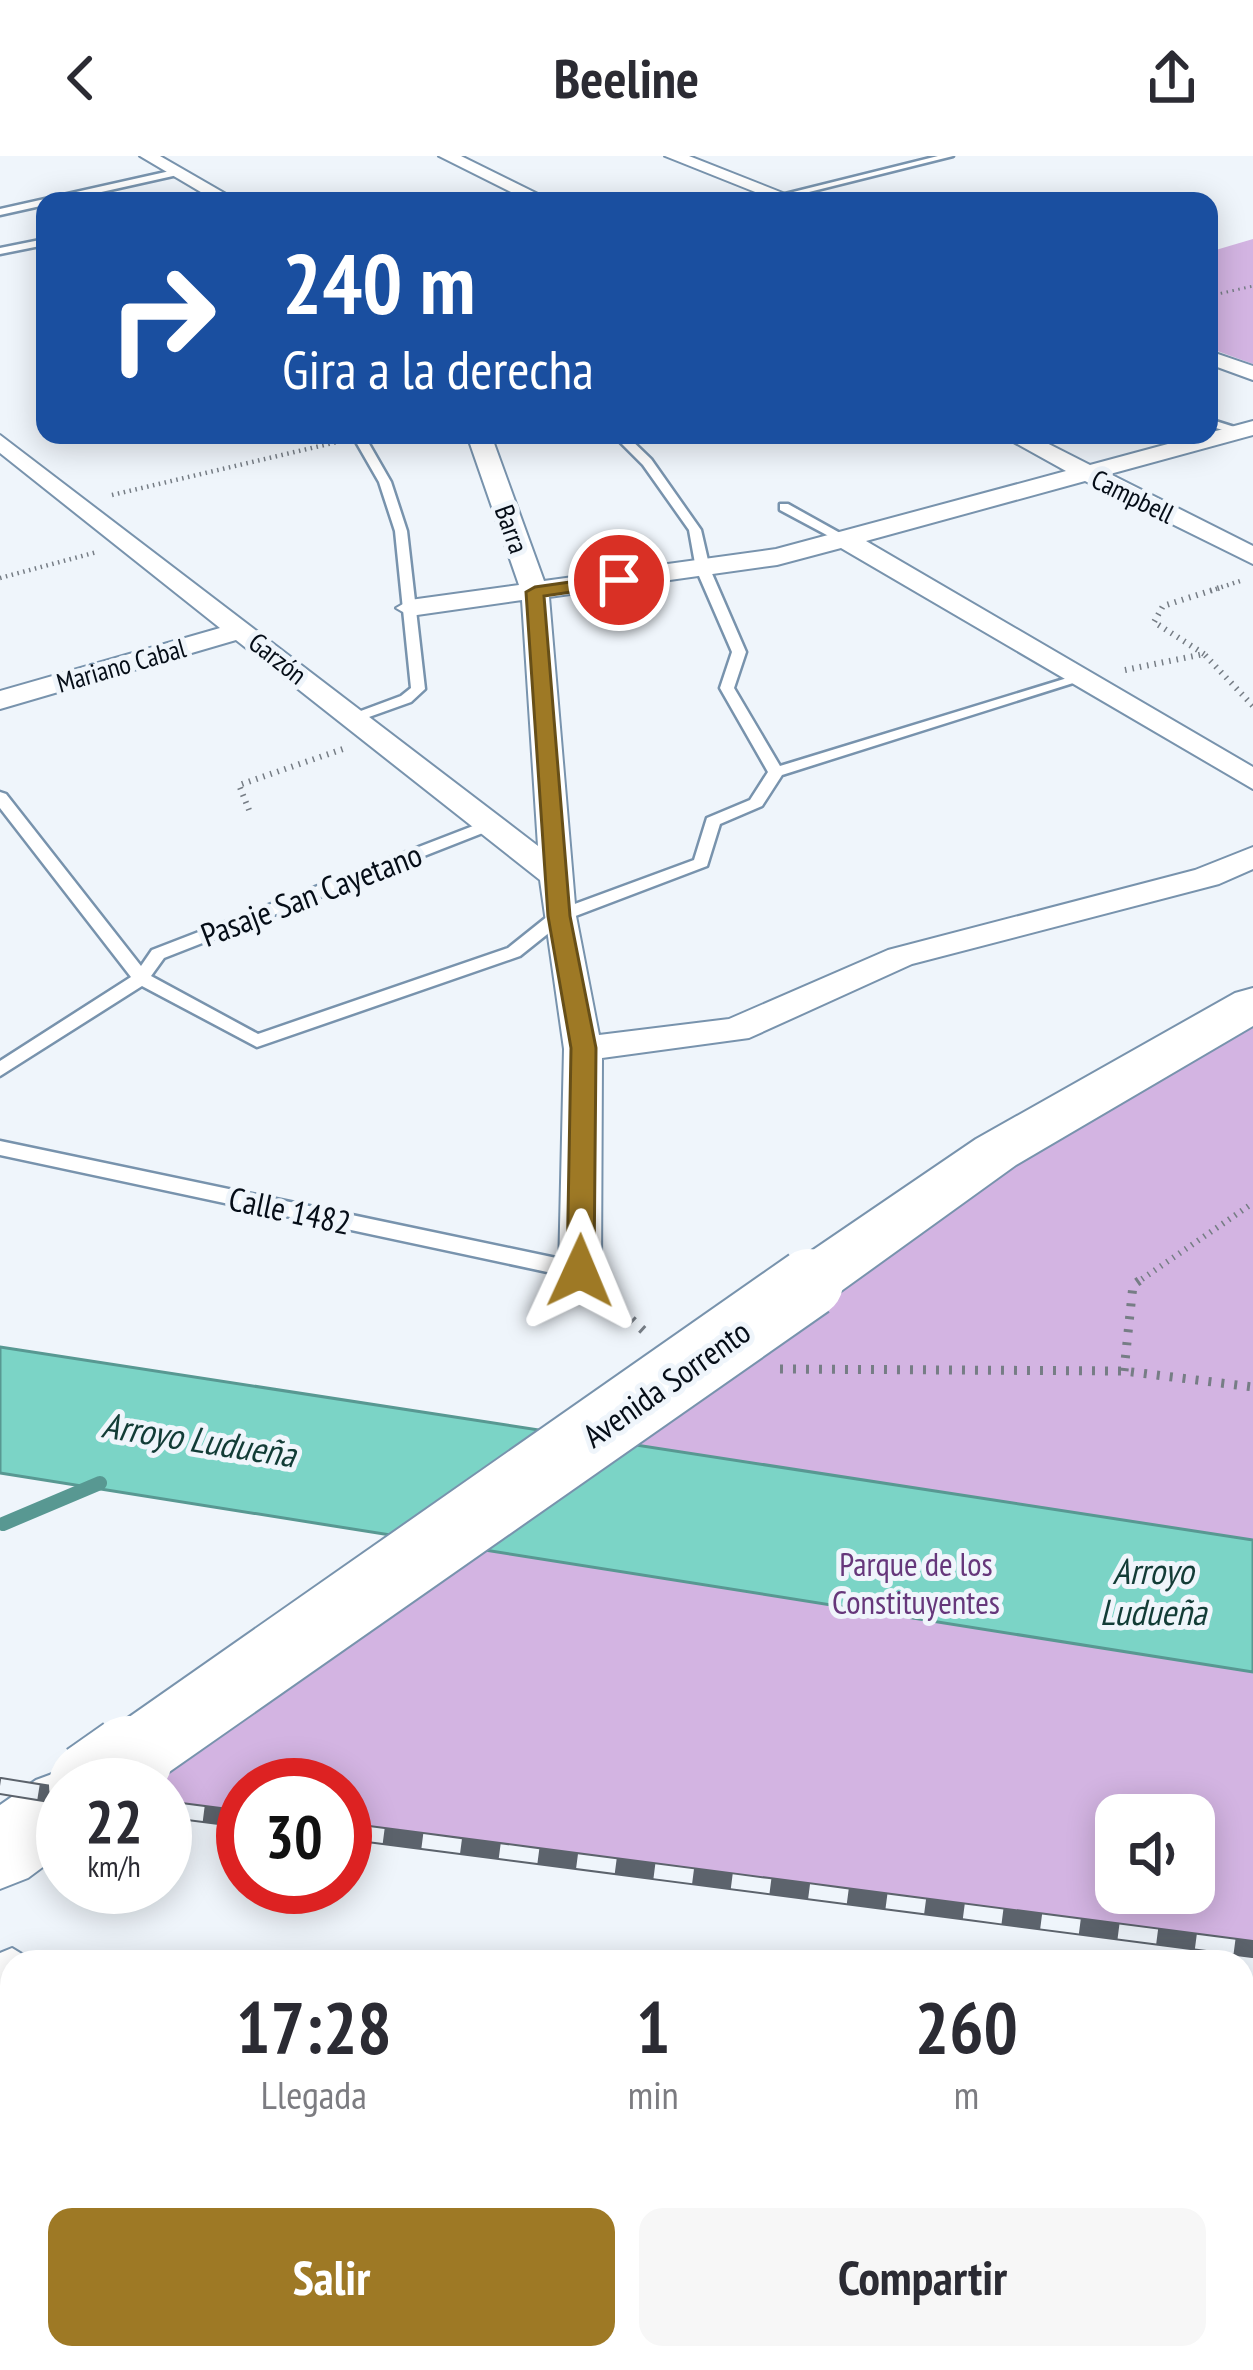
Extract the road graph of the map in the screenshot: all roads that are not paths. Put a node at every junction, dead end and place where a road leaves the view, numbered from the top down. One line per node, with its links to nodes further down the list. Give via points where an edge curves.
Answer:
1 (148, 156): 5 (street)
2 (447, 156): 10 (street)
3 (673, 156): 11 (street)
4 (949, 156): 12 (lane)
5 (178, 172): 6 (lane); 9 (street)
6 (156, 177): 7 (lane); 8 (lane)
7 (89, 192)
8 (147, 192)
9 (213, 192)
10 (524, 192)
11 (771, 192)
12 (810, 192)
13 (36, 204): 14 (lane)
14 (0, 212)
15 (36, 244): 16 (lane)
16 (0, 251)
17 (1218, 360): 18 (street)
18 (1253, 373)
19 (1247, 430): 20 (street)
20 (1218, 438)
21 (0, 442): 34 (street, Garzón)
22 (364, 444): 33 (lane, via 401,531)
23 (481, 444): 32 (street, Barra)
24 (628, 444): 31 (lane, via 695,530)
25 (1030, 444): 27 (street, Campbell)
26 (1198, 444): 27 (street)
27 (1088, 475): 29 (street); 30 (street, Campbell)
28 (784, 507): 29 (lane)
29 (843, 538): 31 (street); 35 (street)
30 (1253, 556)
31 (704, 569): 32 (street); 38 (lane, via 739,652 727,688)
32 (535, 592): 33 (street); 43 (street, Barra)
33 (410, 608): 37 (lane, via 418,689)
34 (242, 630): 36 (street, Mariano Cabal); 37 (street, Garzón)
35 (1082, 678): 38 (lane); 39 (street)
36 (0, 700)
37 (367, 728): 41 (street, Garzón)
38 (776, 772): 44 (lane, via 756,803 713,820 700,863)
39 (1253, 780)
40 (0, 797): 45 (lane)
41 (492, 824): 43 (street, Garzón); 45 (lane, Pasaje San Cayetano, via 158,954)
42 (1253, 857): 47 (street, via 1207,878 900,957 736,1030)
43 (555, 877): 44 (street, Barra)
44 (559, 916): 45 (lane, via 514,952 257,1041); 47 (street, Barra)
45 (141, 978): 48 (lane, Pasaje San Cayetano)
46 (1253, 1004): 51 (main road, Avenida Sorrento, bridge, via 996,1152)
47 (584, 1048): 50 (street, Barra)
48 (0, 1070)
49 (0, 1148): 50 (lane, Calle 1482)
50 (580, 1271)
51 (131, 1758)
52 (36, 1825): 53 (main road)
53 (0, 1851)

